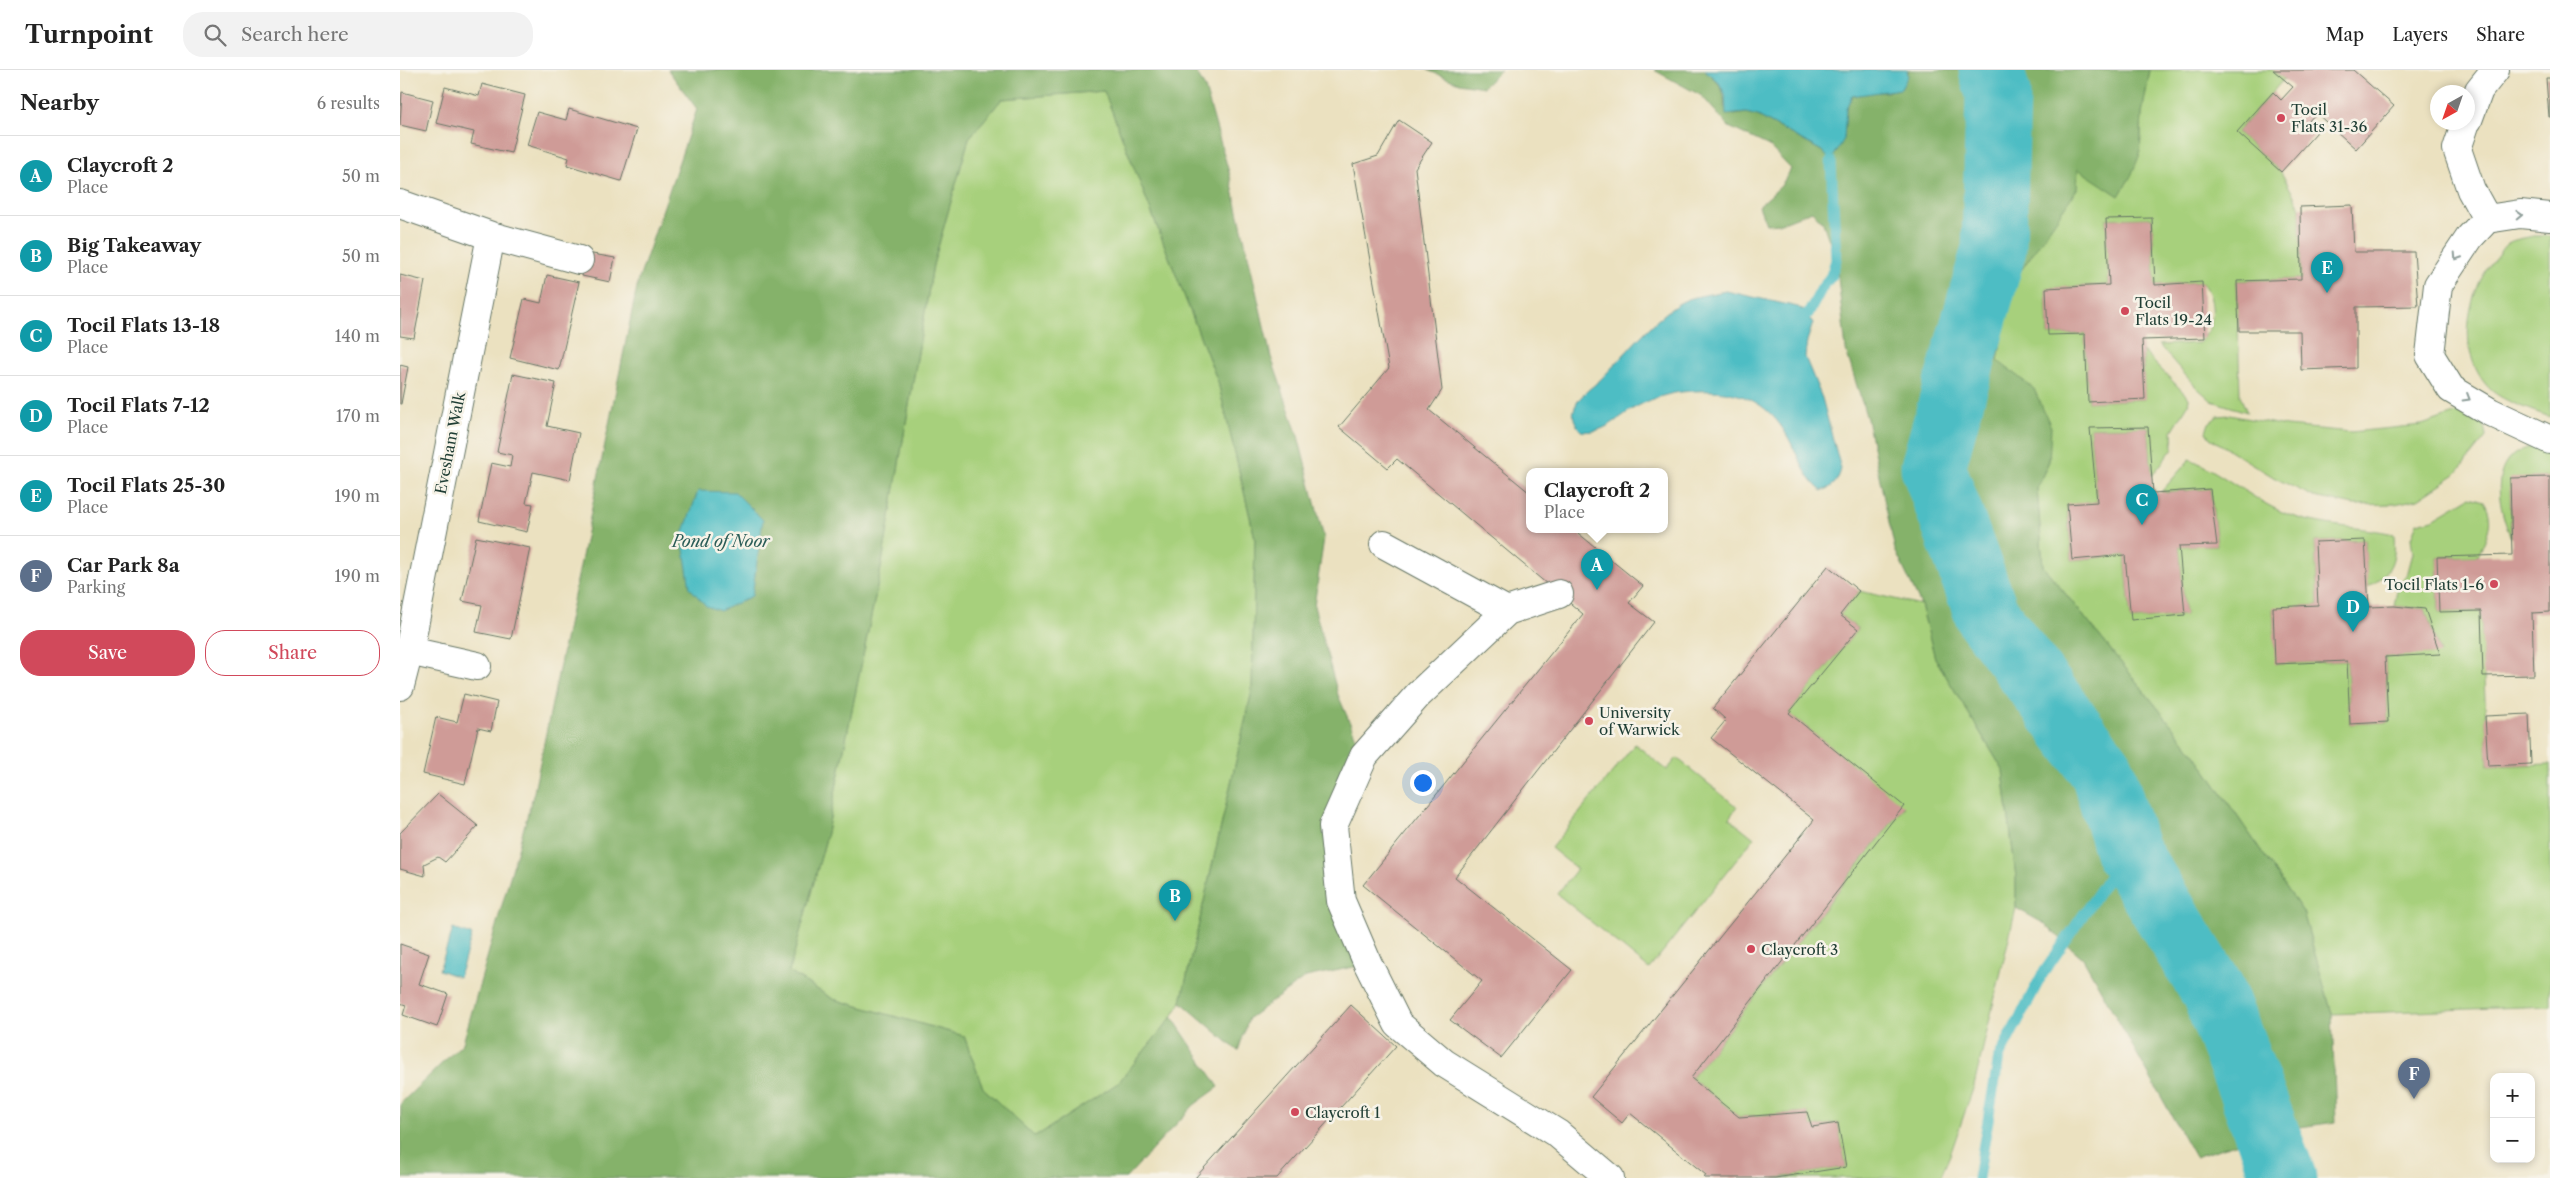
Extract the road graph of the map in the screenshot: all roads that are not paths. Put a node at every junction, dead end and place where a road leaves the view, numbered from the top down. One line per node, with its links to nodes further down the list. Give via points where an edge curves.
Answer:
1 (2495, 70): 2 (street)
2 (2475, 98)
3 (2464, 130): 6 (street, via 2457,149 2471,190)
4 (400, 204): 7 (street)
5 (2550, 217): 6 (street, one-way to 5, via 2520,214)
6 (2487, 219): 9 (street, one-way to 9, via 2470,237 2438,285 2430,354 2451,389 2490,412)
7 (491, 236): 8 (street); 13 (street, Evesham Walk)
8 (580, 260)
9 (2550, 440)
10 (1384, 544): 12 (street)
11 (1559, 594): 12 (street)
12 (1507, 611): 16 (street, via 1418,695 1364,756 1332,826 1341,901 1398,1024 1444,1063 1558,1134)
13 (409, 651): 14 (street); 15 (street, Evesham Walk)
14 (477, 666)
15 (400, 686)
16 (1610, 1178)

